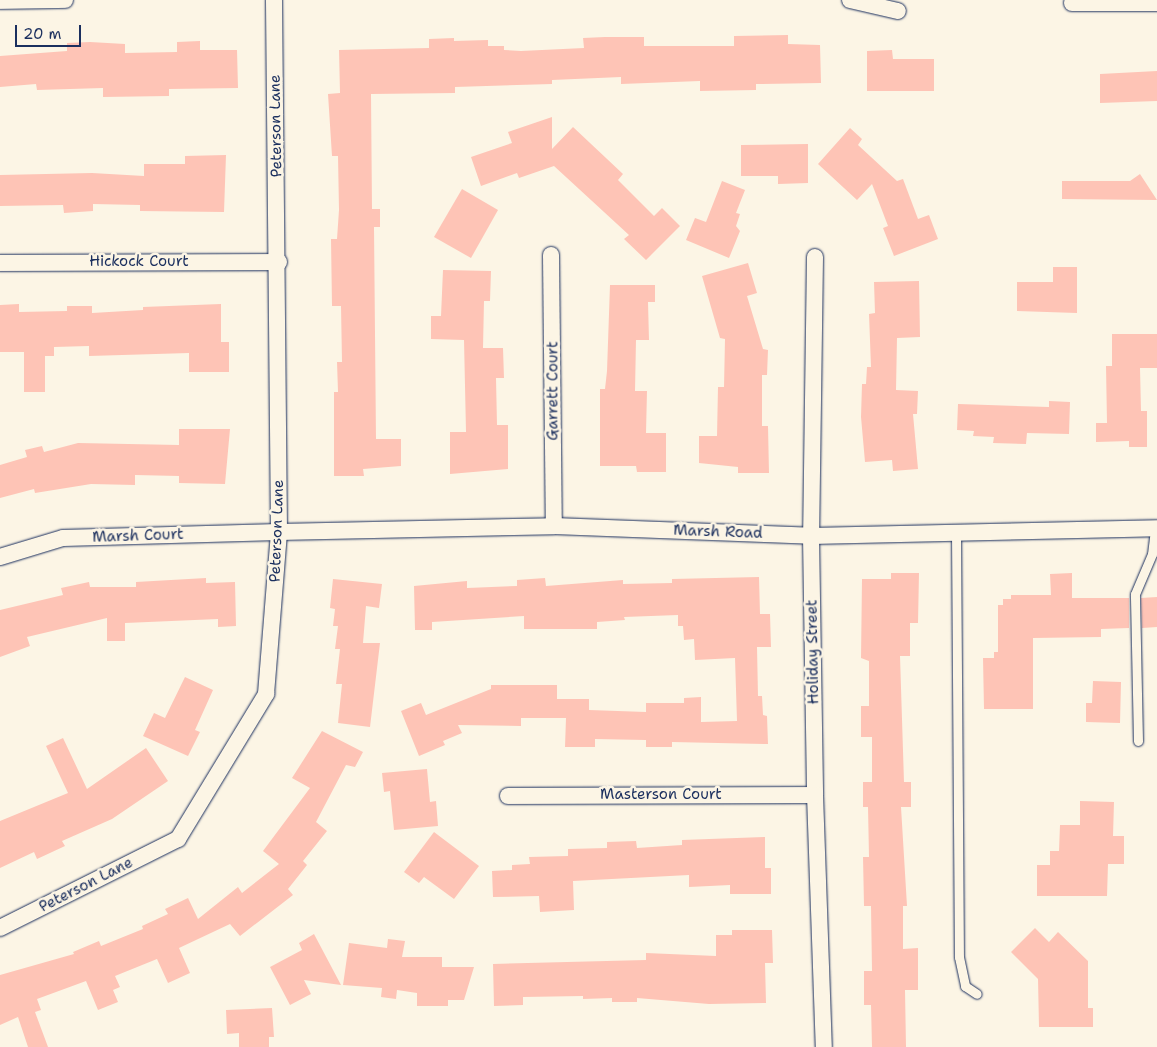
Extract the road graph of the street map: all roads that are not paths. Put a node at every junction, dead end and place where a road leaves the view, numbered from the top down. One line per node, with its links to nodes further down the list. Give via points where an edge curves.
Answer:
1 (0, 0): 2 (street)
2 (64, 0)
3 (274, 0): 11 (street, Peterson Lane)
4 (850, 0): 7 (street)
5 (1072, 3): 6 (street)
6 (1157, 3)
7 (898, 11)
8 (552, 255): 12 (street, Garrett Court)
9 (815, 256): 16 (street, Holiday Street)
10 (0, 262): 11 (street, Hickock Court)
11 (279, 262): 14 (street, Peterson Lane)
12 (554, 526): 14 (street, Marsh Road); 16 (street, Marsh Road)
13 (1156, 528): 15 (street, Marsh Road); 18 (lane, via 1152,554 1135,594)
14 (279, 532): 17 (street, Marsh Court, via 63,538); 21 (street, Peterson Lane, via 266,694 178,839)
15 (956, 532): 16 (street, Marsh Road); 22 (lane, via 959,957 965,986)
16 (811, 536): 19 (street, Holiday Street)
17 (0, 557)
18 (1138, 741)
19 (815, 795): 20 (street, Masterson Court); 23 (street, Holiday Street)
20 (508, 796)
21 (0, 928)
22 (977, 994)
23 (824, 1047)

